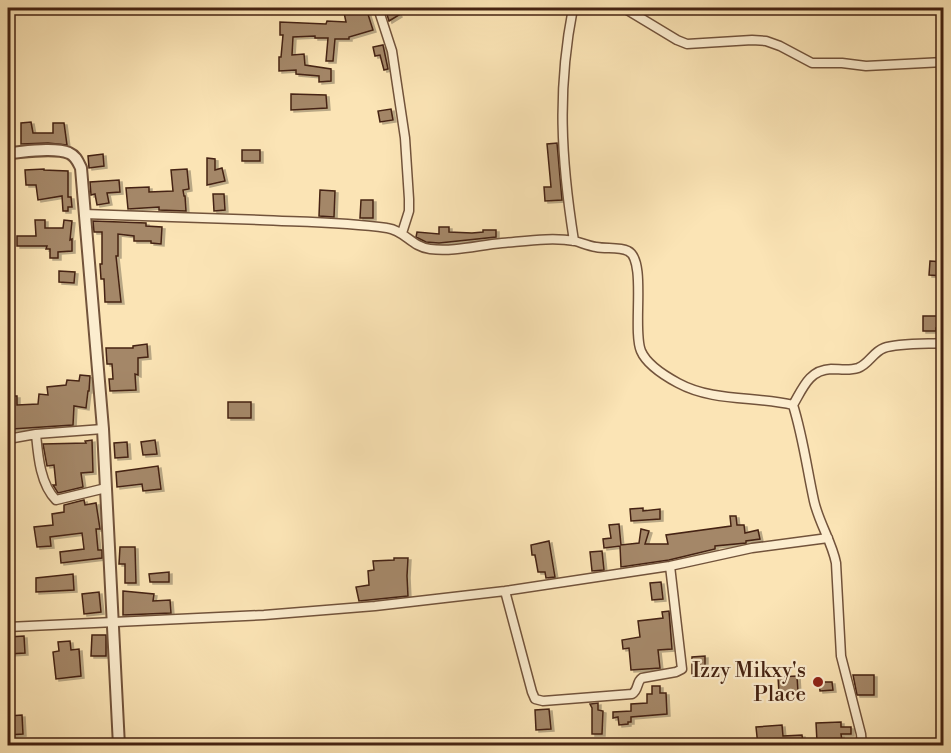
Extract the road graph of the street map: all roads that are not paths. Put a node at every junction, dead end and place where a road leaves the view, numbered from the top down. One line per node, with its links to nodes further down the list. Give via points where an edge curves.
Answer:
1 (378, 8): 7 (street, via 392,51 405,138 409,205)
2 (573, 8): 8 (street, via 561,98)
3 (624, 8): 4 (street, via 687,44 766,41 812,63 866,66)
4 (944, 62)
5 (8, 153): 6 (street, via 71,154 81,168)
6 (84, 214): 7 (street, via 309,222 388,228); 11 (street)
7 (402, 233): 8 (street, via 419,247 431,249)
8 (574, 241): 10 (street, via 625,249 632,254 637,271 638,341 644,356 656,368 692,390)
9 (944, 343): 10 (street, via 888,347 858,368 816,372)
10 (793, 405): 15 (street, via 814,502)
11 (103, 429): 12 (street); 14 (street)
12 (36, 434): 13 (street); 14 (street, via 42,471 56,500)
13 (8, 440)
14 (106, 489): 18 (street)
15 (828, 538): 16 (street, via 752,548); 21 (street, via 836,563 841,656)
16 (670, 566): 17 (street); 17 (street, via 681,669 642,678 632,694 535,699)
17 (505, 591): 18 (street, via 264,615)
18 (113, 621): 19 (street); 20 (street)
19 (8, 627)
20 (119, 746)
21 (862, 746)

